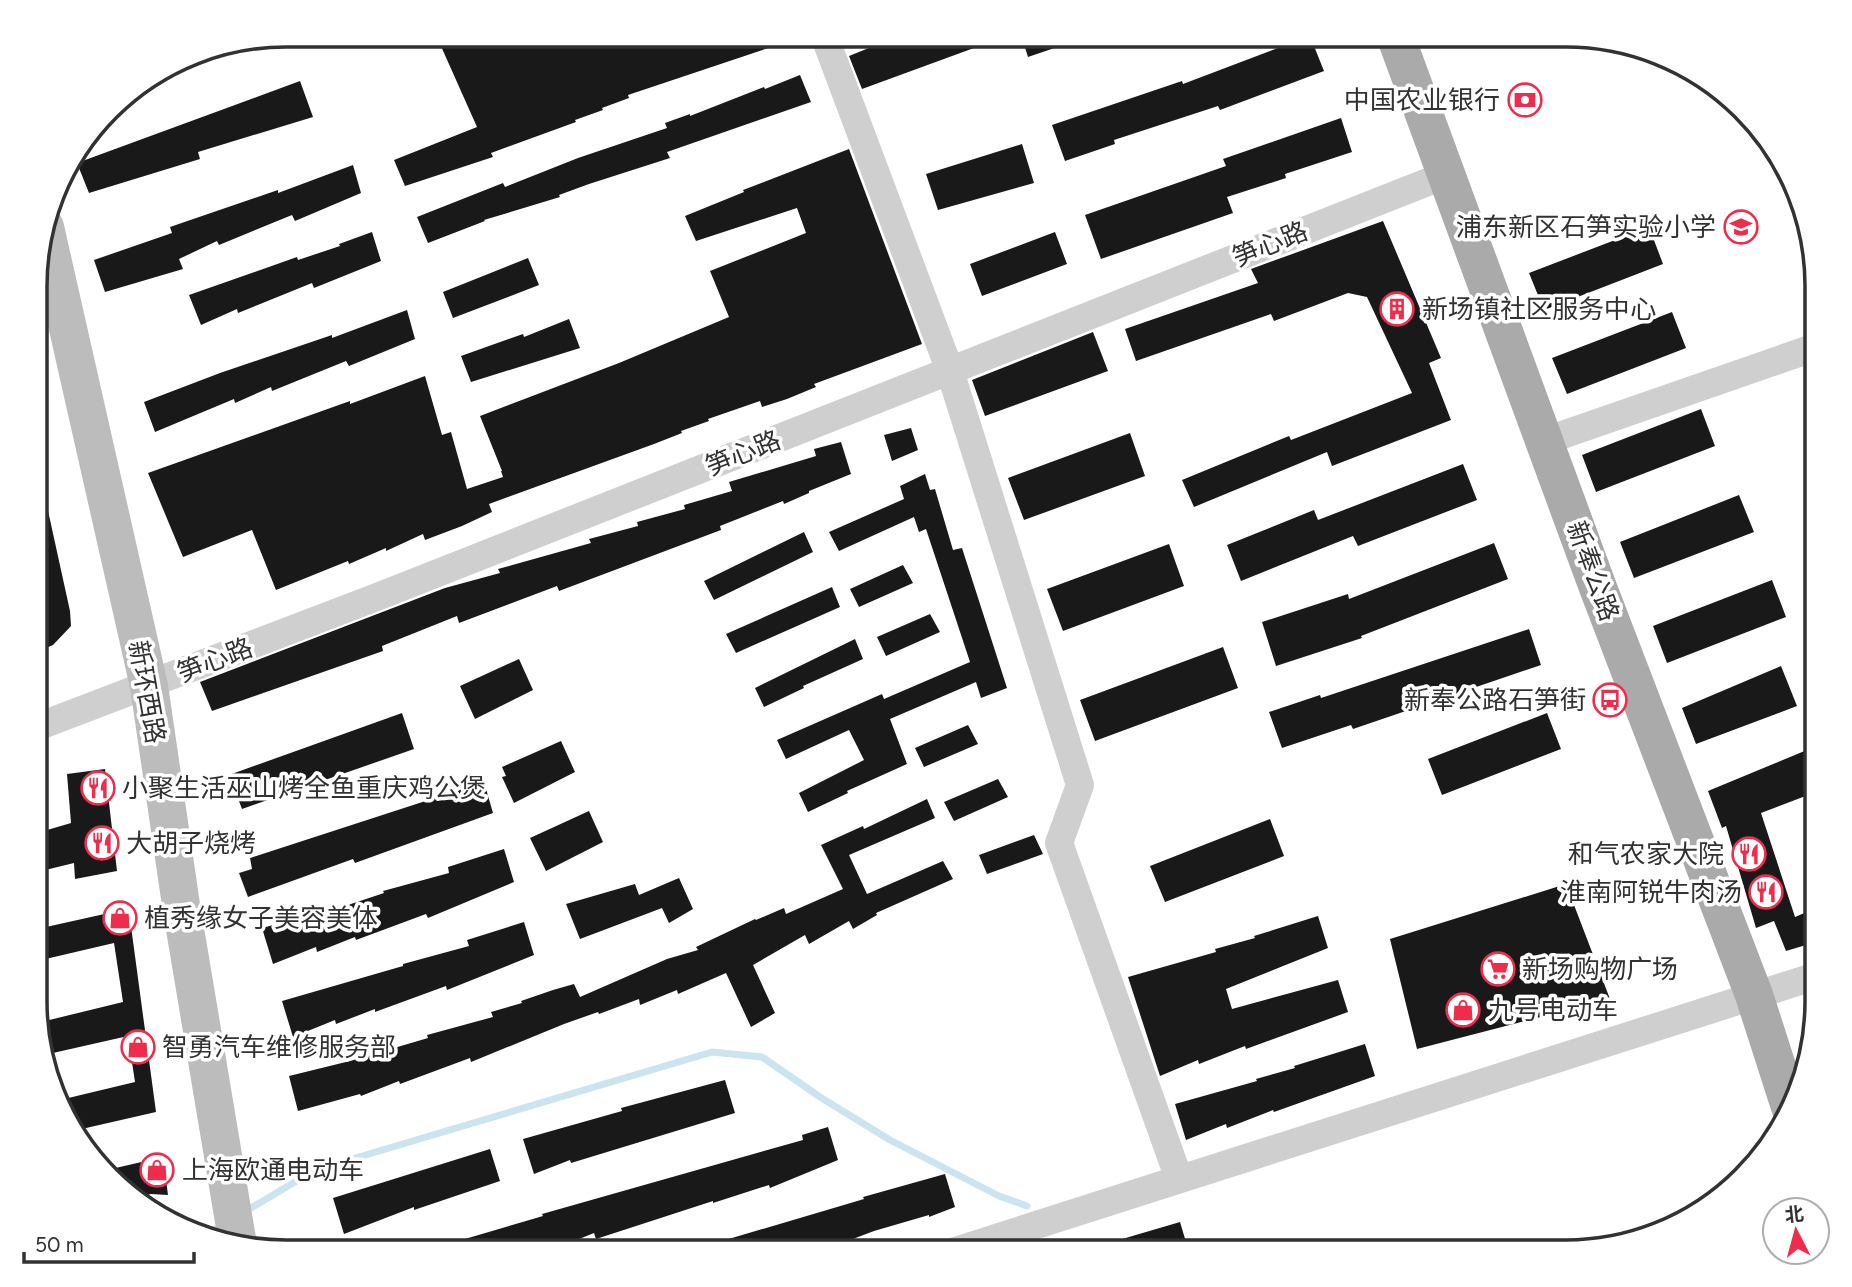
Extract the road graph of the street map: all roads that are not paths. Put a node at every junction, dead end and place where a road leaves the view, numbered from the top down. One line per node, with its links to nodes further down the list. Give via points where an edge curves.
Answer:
1 (829, 48): 6 (street)
2 (1400, 48): 3 (main road, 新奉公路)
3 (1448, 174): 6 (street, 笋心路); 7 (main road, 新奉公路)
4 (50, 250): 8 (street, 新环西路)
5 (1804, 351): 7 (street)
6 (950, 371): 8 (street, 笋心路); 13 (street, via 1080,785 1059,843)
7 (1545, 441): 11 (main road, 新奉公路)
8 (149, 686): 9 (street, 笋心路); 14 (street, 新环西路)
9 (48, 723)
10 (1804, 980): 11 (street)
11 (1754, 995): 12 (main road, 新奉公路); 13 (street)
12 (1786, 1095)
13 (1179, 1179): 15 (street)
14 (235, 1234)
15 (991, 1240)

